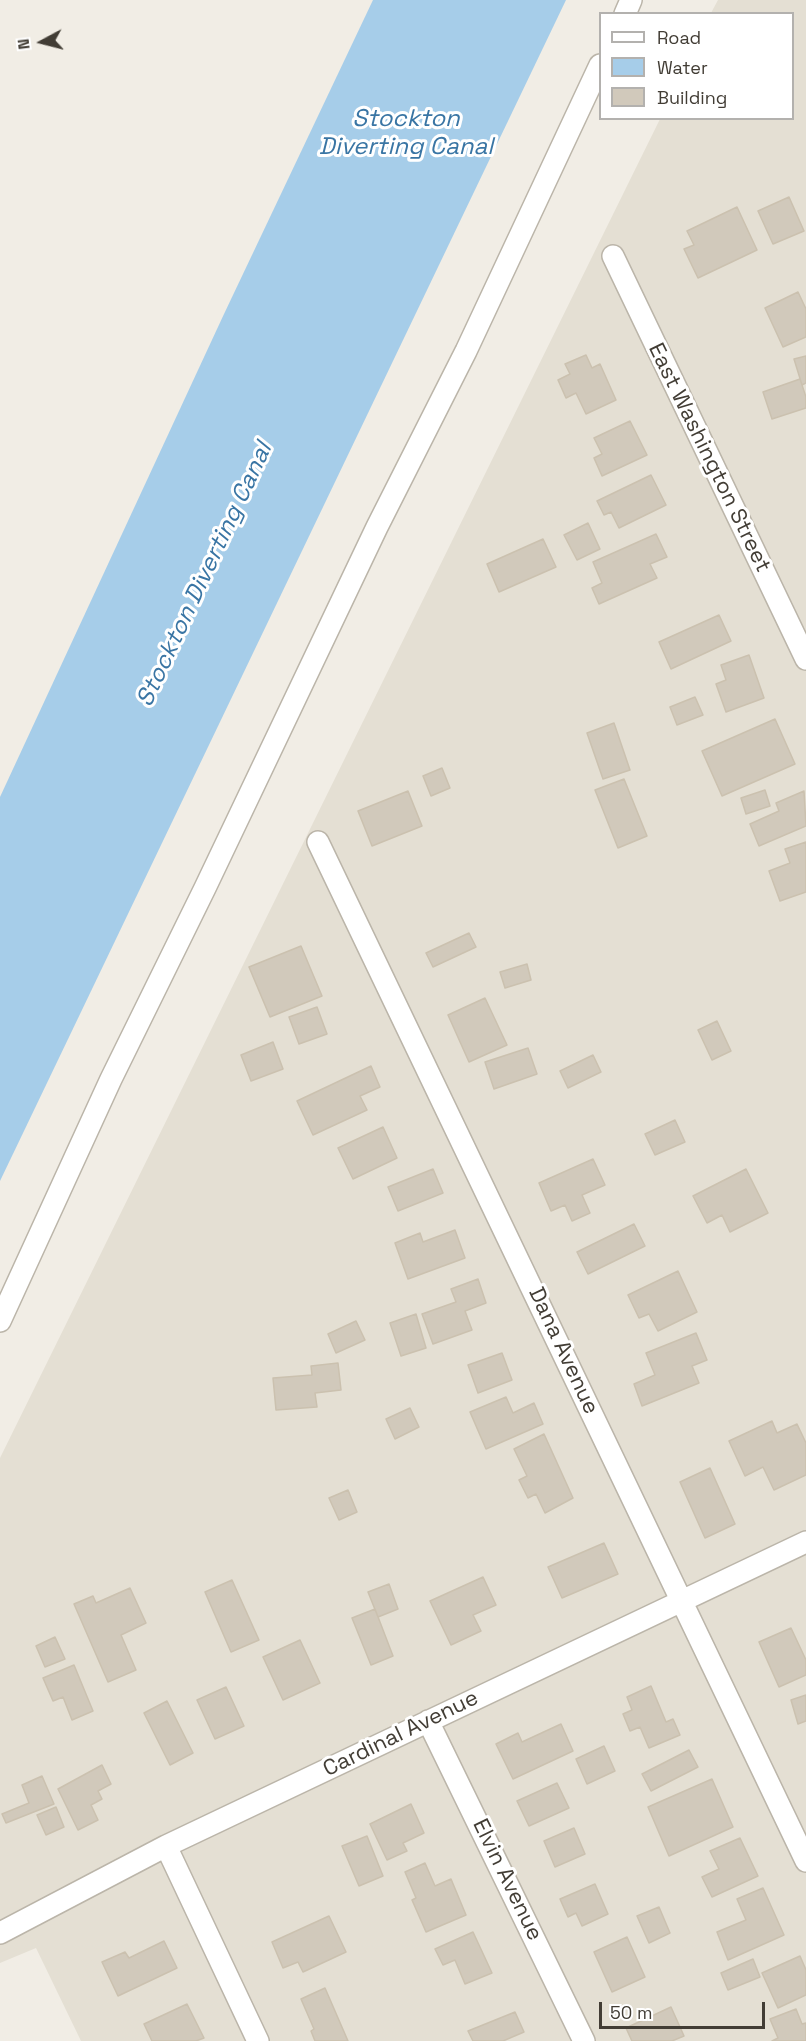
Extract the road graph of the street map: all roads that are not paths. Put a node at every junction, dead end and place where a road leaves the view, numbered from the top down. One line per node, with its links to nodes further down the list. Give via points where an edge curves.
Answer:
1 (599, 67): 5 (street, via 466,351 111,1079)
2 (613, 256): 3 (street, East Washington Street)
3 (806, 659)
4 (318, 842): 7 (street, Dana Avenue)
5 (0, 1321)
6 (806, 1542): 7 (street, Cardinal Avenue)
7 (682, 1601): 8 (street, Cardinal Avenue); 10 (street, Dana Avenue)
8 (428, 1721): 9 (street, Cardinal Avenue); 13 (street, Elvin Avenue)
9 (166, 1846): 11 (street, Cardinal Avenue); 12 (street)
10 (806, 1861)
11 (0, 1933)
12 (258, 2041)
13 (584, 2041)

